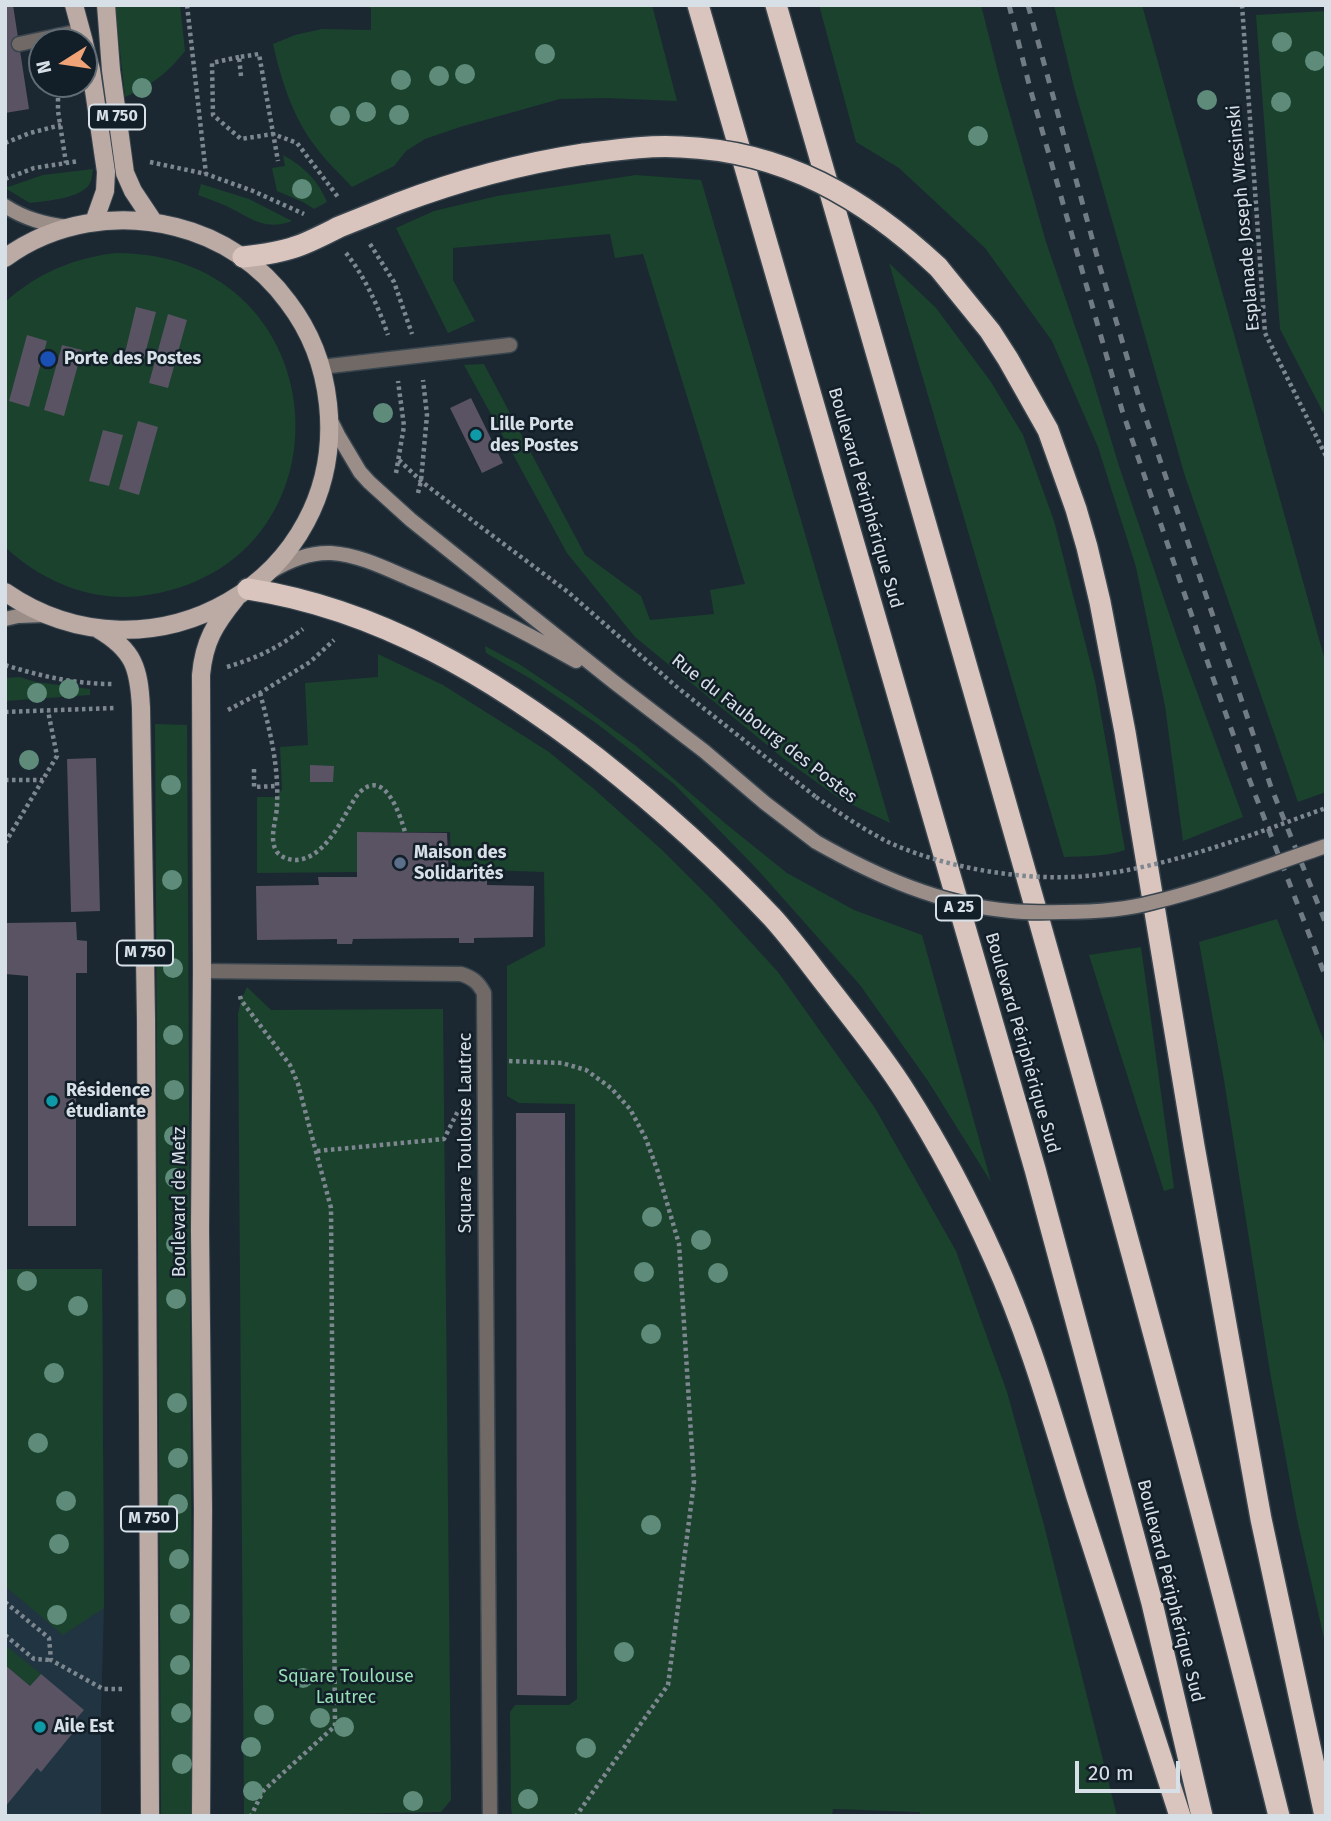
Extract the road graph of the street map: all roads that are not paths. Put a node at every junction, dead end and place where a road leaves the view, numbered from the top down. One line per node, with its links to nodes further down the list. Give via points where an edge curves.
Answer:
1 (74, 5): 5 (main road, M 750)
2 (106, 5): 10 (main road, M 750, via 125,173)
3 (698, 5): 30 (highway, Boulevard Périphérique Sud / A 25, via 1035,1169 1152,1604)
4 (776, 5): 31 (highway, via 1108,1164)
5 (80, 28)
6 (28, 43): 7 (street)
7 (19, 44)
8 (96, 98): 11 (main road, M 750, via 106,182)
9 (5, 206): 12 (main road, via 36,221)
10 (153, 221): 11 (main road, Boulevard de Metz); 13 (main road, Boulevard de Metz, via 200,234)
11 (94, 222): 12 (main road, Boulevard de Metz)
12 (70, 227): 14 (main road, Boulevard de Metz)
13 (243, 257): 16 (main road, Boulevard de Metz, via 296,312); 32 (highway, bridge, via 294,247 440,188 514,166 677,146 752,157 806,176 861,204 938,267 990,331 1048,430 1076,509 1100,602 1261,1519)
14 (5, 258)
15 (510, 345): 16 (street)
16 (321, 367): 17 (main road, Boulevard de Metz)
17 (330, 417): 18 (main road, Boulevard de Metz, via 328,452 314,503 277,563); 23 (main road, via 360,472 390,501)
18 (250, 587): 22 (main road, via 204,614 170,626); 23 (main road, via 278,567 307,556 351,556 469,604); 25 (main road, Boulevard de Metz / M 750, via 212,629 204,651); 29 (highway, via 331,608 404,636 523,703 618,775 702,848 776,921 857,1024 924,1125 995,1259 1020,1320)
19 (5, 592): 20 (main road)
20 (46, 615): 21 (main road); 22 (main road)
21 (5, 619)
22 (98, 629): 26 (main road, Boulevard de Metz / M 750, via 130,655 142,708)
23 (614, 682): 24 (main road, bridge, via 816,842 870,871 950,900 1012,912 1110,910 1198,890)
24 (1326, 846)
25 (202, 971): 27 (main road, Boulevard de Metz / M 750); 28 (street, Square Toulouse Lautrec, via 461,974 471,977 484,993)
26 (150, 1816)
27 (201, 1816)
28 (490, 1816)
29 (1180, 1816)
30 (1202, 1816)
31 (1279, 1816)
32 (1325, 1816)

